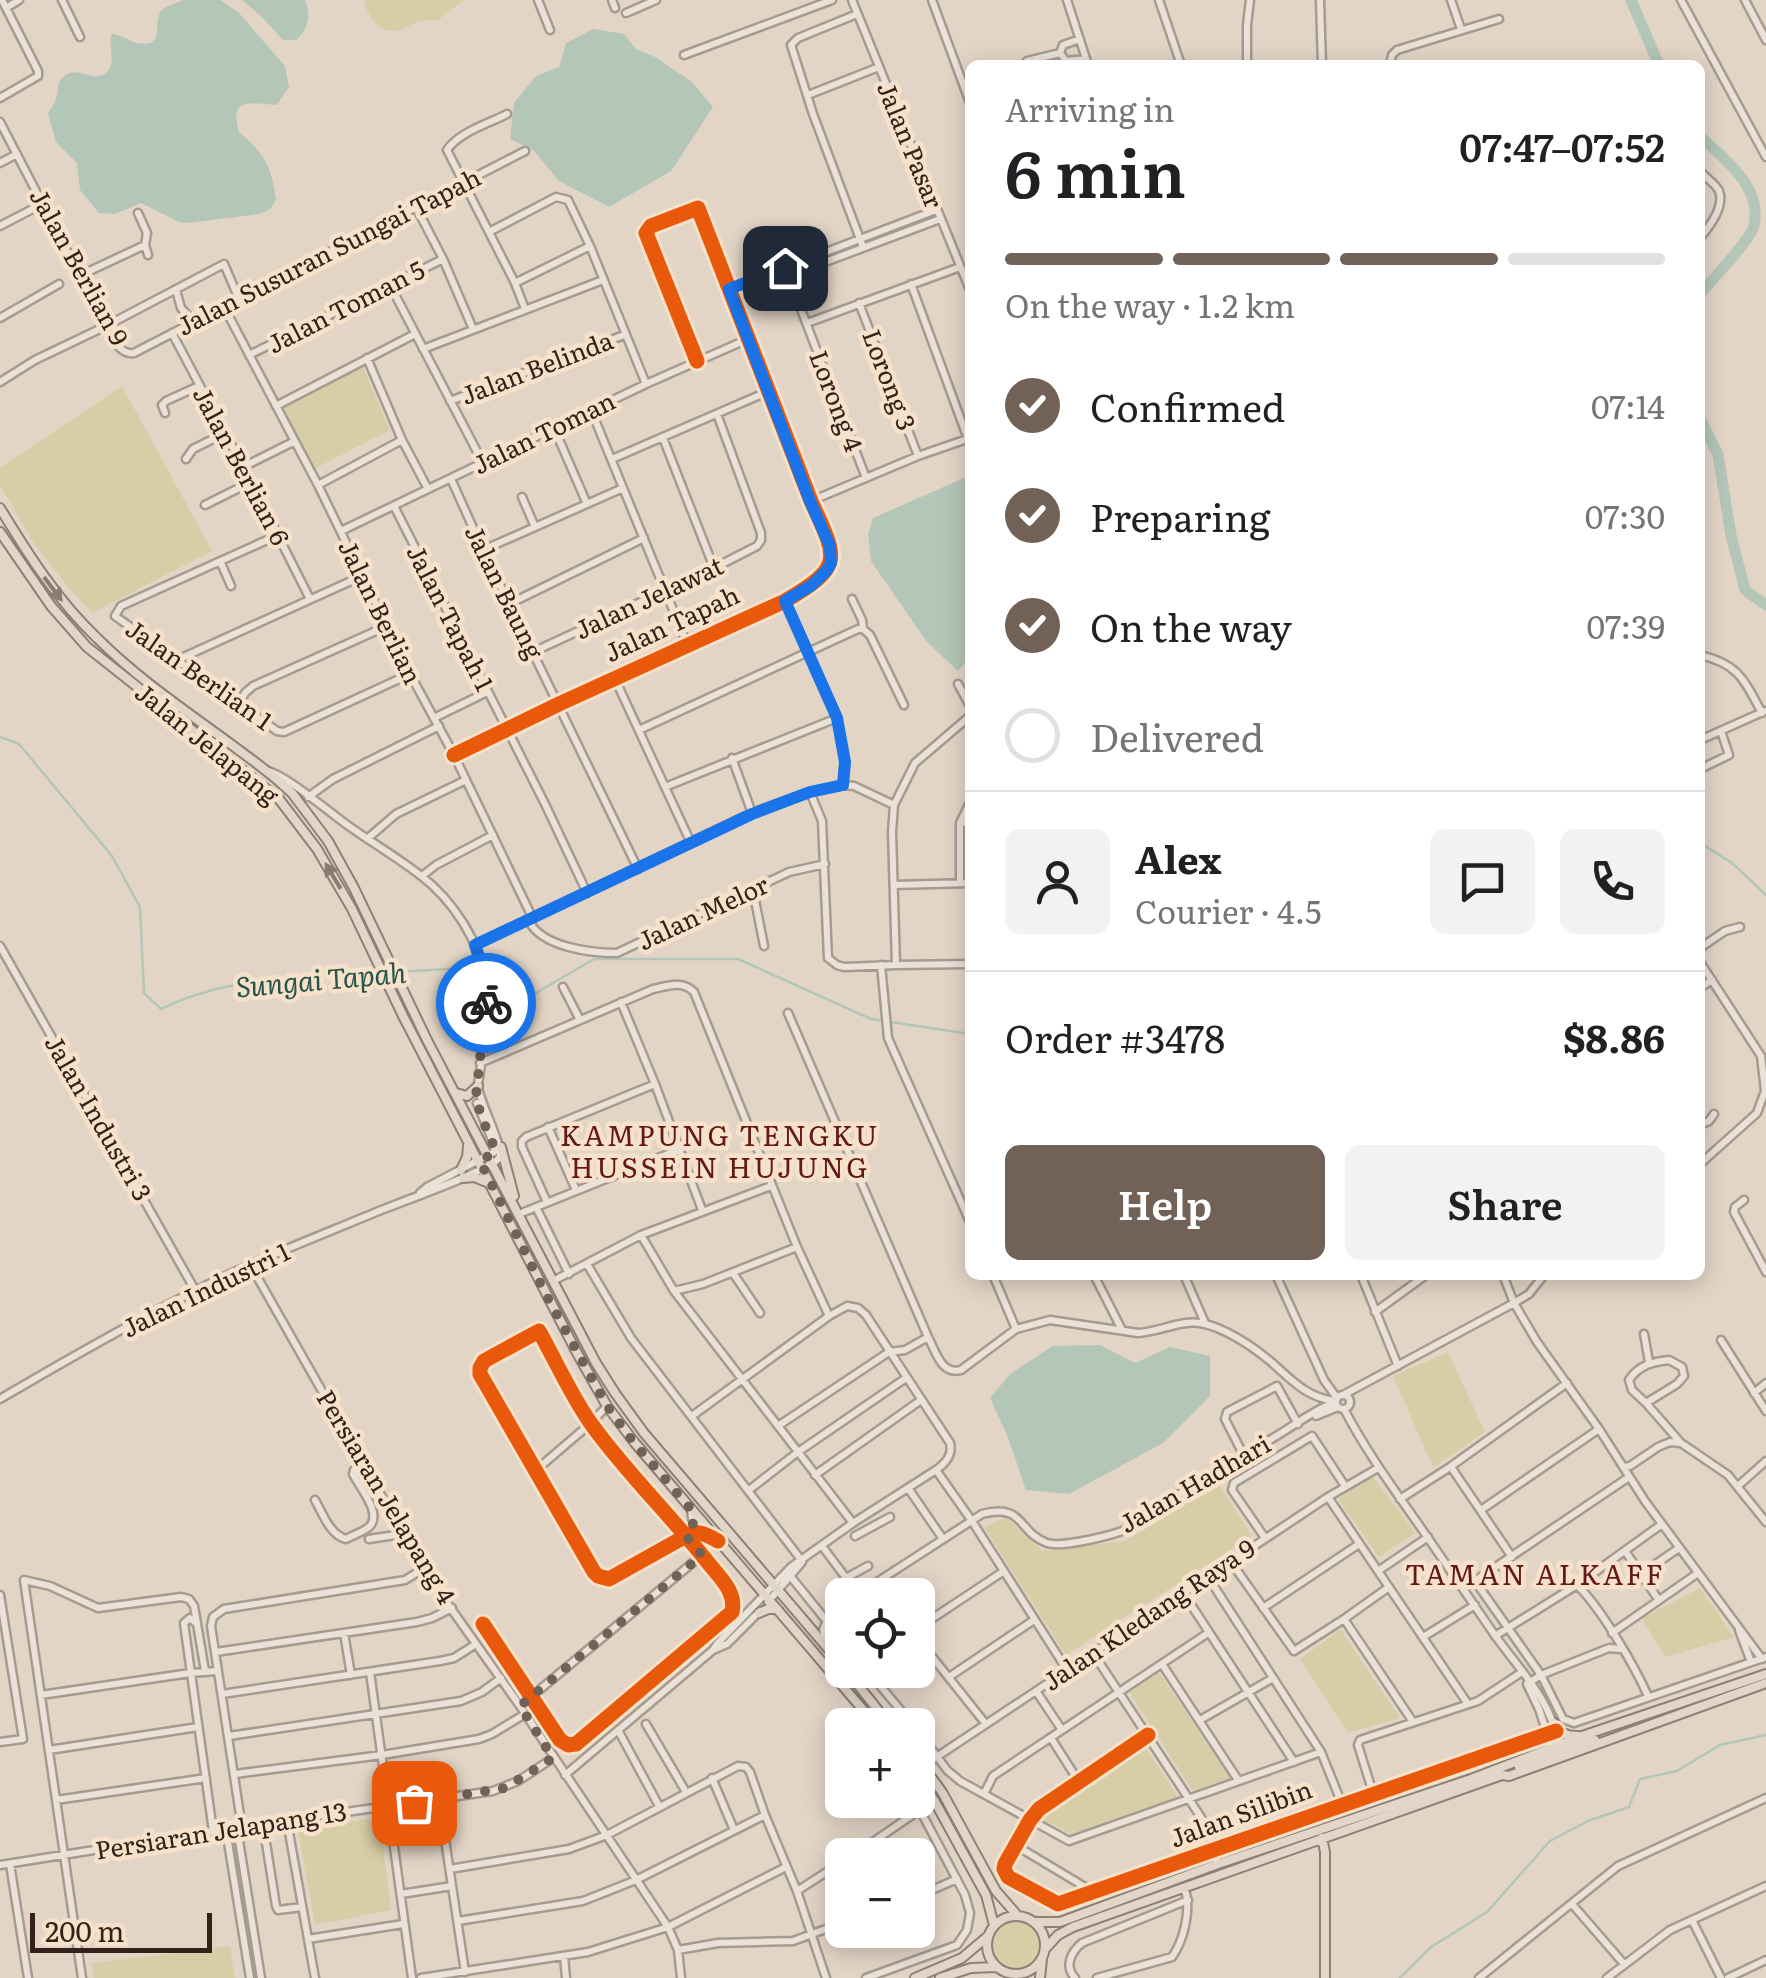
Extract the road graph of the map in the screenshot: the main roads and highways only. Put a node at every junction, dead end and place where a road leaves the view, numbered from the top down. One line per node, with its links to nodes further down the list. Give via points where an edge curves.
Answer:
1 (0, 508): 3 (main road, Jalan Jelapang, one-way to 3, via 45,579 99,640)
2 (0, 532): 4 (main road, Jalan Jelapang, via 50,606 88,646)
3 (267, 771): 4 (main road); 5 (main road, Jalan Jelapang)
4 (279, 799): 5 (main road); 8 (main road, Jalan Jelapang, one-way to 4, via 352,909)
5 (305, 811): 7 (main road, Jalan Jelapang, via 328,841)
6 (478, 1086): 7 (main road, via 469,1095)
7 (456, 1093): 10 (main road, Jalan Jelapang)
8 (467, 1139): 10 (main road, Jalan Jelapang); 11 (main road, via 462,1174)
9 (501, 1146): 12 (main road)
10 (486, 1162): 11 (main road, Jalan Jelapang); 12 (main road, Jalan Jelapang)
11 (492, 1186): 13 (main road, Jalan Jelapang, via 607,1406)
12 (519, 1212): 15 (main road, Jalan Jelapang, via 615,1393)
13 (777, 1609): 14 (main road); 19 (main road, Jalan Jelapang)
14 (759, 1613)
15 (825, 1645)
16 (1766, 1674): 23 (main road, Jalan Silibin)
17 (1766, 1684): 22 (main road, Jalan Silibin)
18 (860, 1688): 20 (main road, Jalan Jelapang)
19 (861, 1708)
20 (876, 1708)
21 (1558, 1724): 23 (main road, via 1560,1732)
22 (1636, 1730): 24 (main road); 25 (main road, Jalan Silibin)
23 (1582, 1736): 24 (main road, Jalan Silibin)
24 (1557, 1749): 25 (main road); 29 (main road, Jalan Silibin)
25 (1502, 1775): 28 (main road, Jalan Silibin)
26 (935, 1782): 37 (main road, via 1001,1900)
27 (935, 1802): 39 (main road, via 986,1895)
28 (1342, 1830): 30 (main road, Jalan Silibin); 32 (main road)
29 (1308, 1833): 30 (main road); 33 (main road, Jalan Silibin)
30 (1322, 1838): 31 (main road, Jalan Silibin); 32 (main road)
31 (1305, 1844): 32 (main road); 34 (main road, Jalan Silibin)
32 (1324, 1858): 48 (main road)
33 (1218, 1864): 34 (main road); 35 (main road, Jalan Silibin); 36 (main road)
34 (1234, 1868): 36 (main road, Jalan Silibin)
35 (1167, 1883): 36 (main road); 38 (main road, Jalan Silibin, via 1060,1922)
36 (1186, 1890): 41 (main road, Jalan Silibin, via 1065,1930)
37 (1017, 1915): 38 (main road); 39 (main road)
38 (1036, 1922): 41 (main road)
39 (994, 1926): 40 (main road)
40 (989, 1936): 43 (main road, via 988,1954); 45 (main road, via 962,1958)
41 (1046, 1949): 42 (main road)
42 (1042, 1960): 44 (main road); 47 (main road)
43 (997, 1967): 44 (main road); 46 (main road)
44 (1020, 1976)
45 (915, 1978)
46 (940, 1978)
47 (1040, 1978)
48 (1324, 1978)

